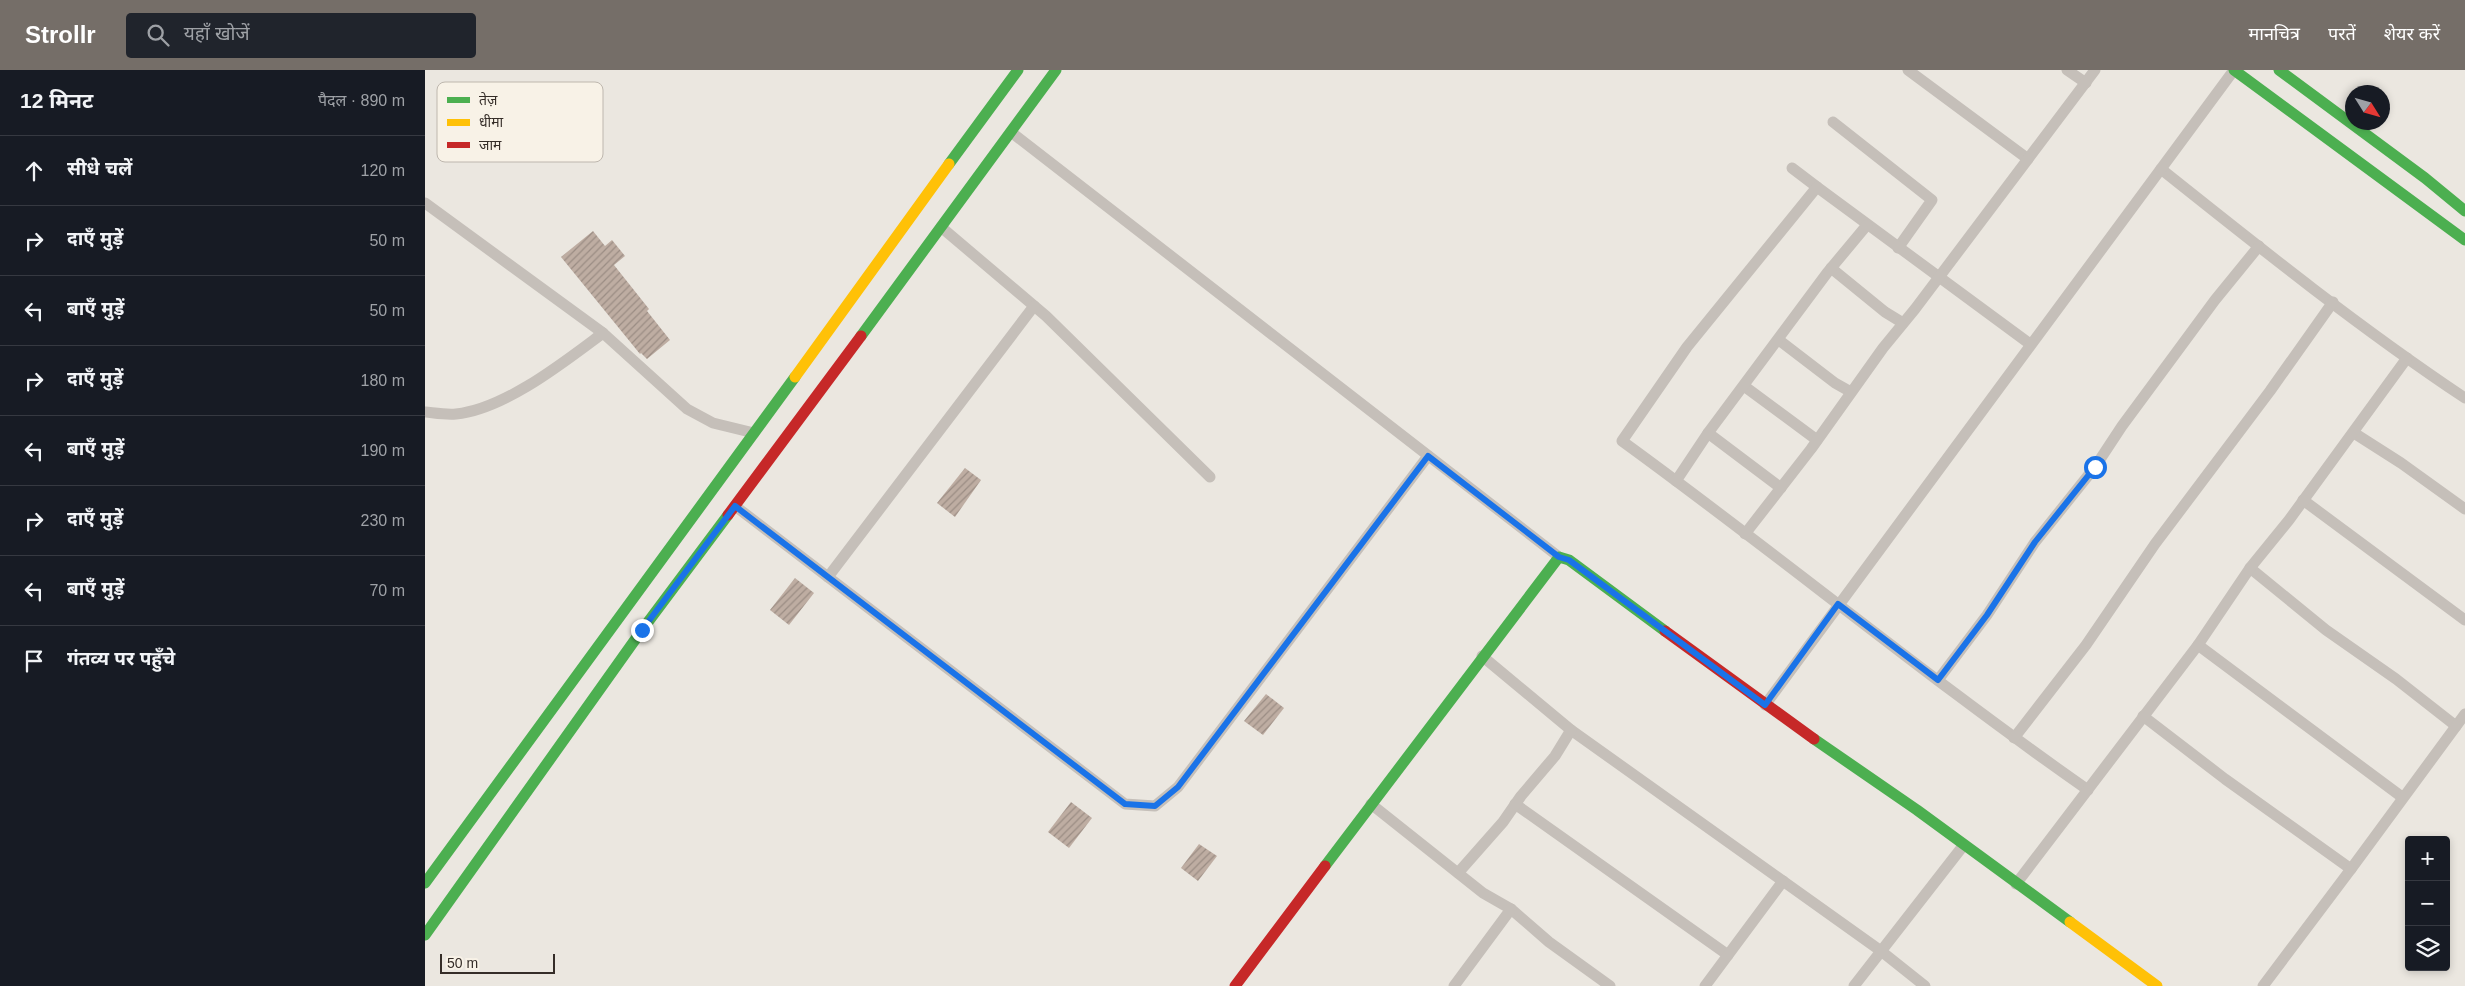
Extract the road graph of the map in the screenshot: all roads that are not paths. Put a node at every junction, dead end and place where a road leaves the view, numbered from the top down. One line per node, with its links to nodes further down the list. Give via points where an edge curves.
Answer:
1 (1018, 70): 35 (street)
2 (1056, 70): 10 (street)
3 (1909, 70): 11 (street)
4 (2067, 70): 8 (street)
5 (2095, 70): 8 (street)
6 (2234, 70): 13 (street); 19 (street)
7 (2279, 70): 16 (street)
8 (2086, 83): 11 (street)
9 (1833, 122): 21 (street, via 1931,200)
10 (1011, 132): 18 (street); 39 (street)
11 (2028, 159): 23 (street)
12 (1792, 168): 14 (street)
13 (2161, 169): 20 (street); 29 (street)
14 (1817, 187): 17 (street); 41 (street, via 1687,347 1622,441)
15 (425, 203): 27 (street)
16 (2465, 211)
17 (1867, 225): 21 (street); 22 (street)
18 (941, 227): 25 (street); 44 (street)
19 (2465, 240)
20 (2259, 246): 24 (street); 54 (street, via 2215,300 2095,467 2035,542 1987,615)
21 (1898, 248): 23 (street)
22 (1831, 268): 26 (street); 28 (street)
23 (1938, 277): 26 (street); 29 (street)
24 (2333, 302): 30 (street); 60 (street, via 2155,544 2086,645)
25 (1034, 306): 40 (street); 49 (street)
26 (1903, 324): 32 (street)
27 (603, 333): 34 (street, via 548,373 489,405 455,414); 35 (street, via 687,409 713,422)
28 (1779, 340): 31 (street); 32 (street)
29 (2030, 344): 50 (street)
30 (2407, 358): 33 (street); 36 (street)
31 (1744, 386): 37 (street); 38 (street)
32 (1851, 392): 38 (street)
33 (2465, 398)
34 (425, 412)
35 (754, 433): 69 (street)
36 (2354, 433): 43 (street); 45 (street)
37 (1708, 434): 41 (street); 42 (street)
38 (1817, 440): 42 (street)
39 (1428, 456): 47 (street); 49 (street, via 1178,787 1155,806 1125,804)
40 (1210, 477)
41 (1676, 481): 46 (street)
42 (1781, 488): 46 (street)
43 (2303, 500): 48 (street); 51 (street)
44 (735, 506): 49 (street); 72 (street, via 642,630)
45 (2465, 509)
46 (1745, 534): 50 (street)
47 (1559, 557): 53 (street); 55 (street, via 1569,560)
48 (2250, 568): 52 (street); 58 (street, via 2285,598)
49 (828, 577)
50 (1838, 604): 54 (street); 55 (street)
51 (2465, 620)
52 (2198, 645): 57 (street); 62 (street)
53 (1482, 656): 59 (street); 63 (street)
54 (1938, 680): 60 (street)
55 (1765, 705): 65 (street, via 1909,804)
56 (2465, 714): 58 (street)
57 (2143, 716): 61 (street); 66 (street)
58 (2456, 726): 62 (street)
59 (1571, 730): 64 (street, via 1555,756); 68 (street)
60 (2014, 738): 61 (street)
61 (2088, 790): 70 (street)
62 (2402, 796): 66 (street)
63 (1371, 804): 67 (street); 76 (street)
64 (1515, 804): 67 (street); 74 (street)
65 (1963, 846): 70 (street); 73 (street)
66 (2351, 869): 82 (street)
67 (1458, 873): 71 (street)
68 (1783, 881): 73 (street); 74 (street)
69 (425, 882)
70 (2015, 884): 81 (street)
71 (1511, 909): 75 (street); 77 (street, via 1549,942)
72 (425, 935)
73 (1881, 951): 79 (street); 80 (street)
74 (1728, 955): 78 (street)
75 (1459, 984)
76 (1235, 986)
77 (1610, 986)
78 (1705, 986)
79 (1855, 986)
80 (1925, 986)
81 (2157, 986)
82 (2263, 986)

